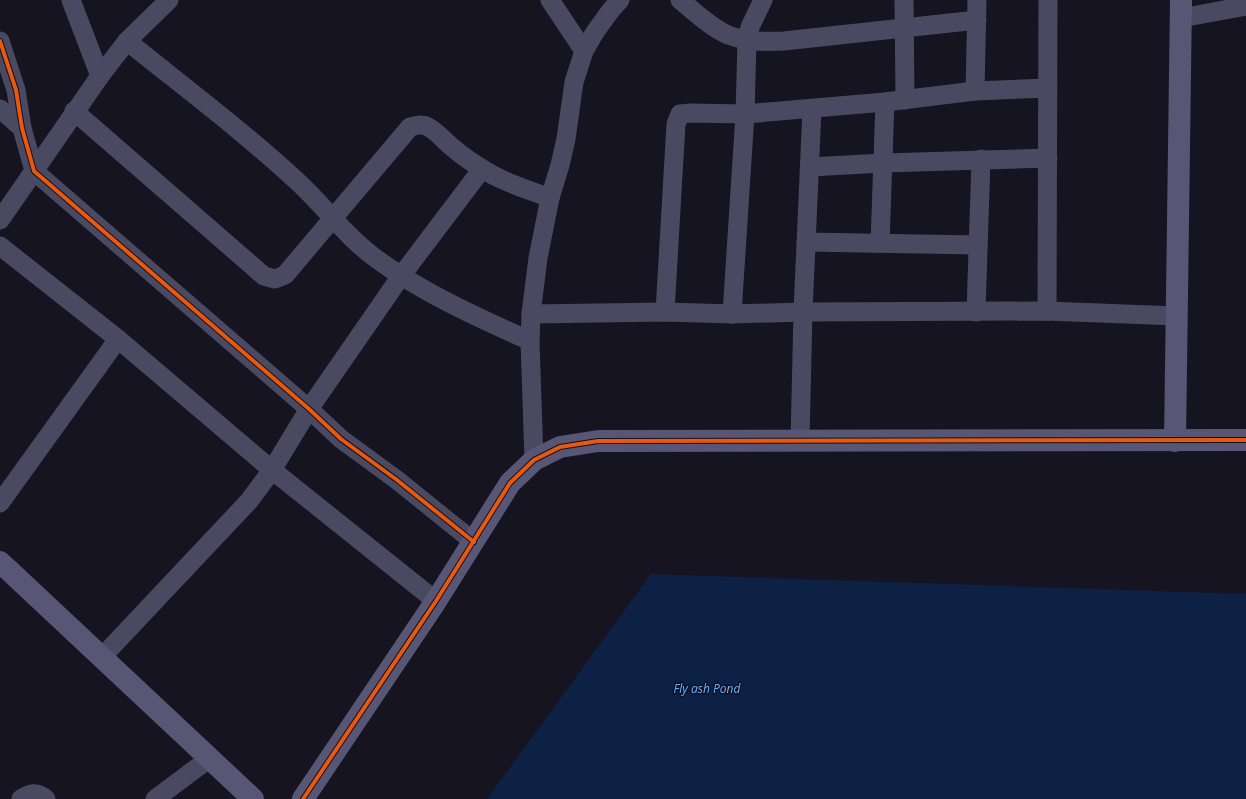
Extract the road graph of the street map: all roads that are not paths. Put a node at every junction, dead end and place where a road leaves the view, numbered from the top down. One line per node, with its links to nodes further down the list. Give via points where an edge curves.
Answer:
1 (71, 0): 18 (street)
2 (168, 0): 16 (street)
3 (550, 0): 17 (street)
4 (620, 0): 17 (street, via 599,26)
5 (680, 0): 15 (street, via 715,28)
6 (763, 0): 15 (street, via 750,27)
7 (904, 0): 13 (street)
8 (977, 0): 12 (street)
9 (1048, 0): 19 (street)
10 (1246, 6): 11 (street)
11 (1181, 9): 48 (street)
12 (977, 20): 13 (street); 20 (street)
13 (904, 29): 15 (street, via 784,41); 21 (street)
14 (0, 40): 27 (street, via 16,90)
15 (747, 40): 26 (street)
16 (127, 41): 18 (street); 35 (street, via 266,154 299,183)
17 (584, 51): 34 (street, via 574,82 566,139)
18 (100, 76): 25 (street)
19 (1048, 88): 20 (street); 28 (street)
20 (975, 91): 21 (street)
21 (905, 100): 22 (street)
22 (885, 102): 24 (street); 30 (street)
23 (0, 109): 27 (street)
24 (812, 109): 26 (street); 31 (street)
25 (74, 111): 33 (street); 35 (street, via 264,276 275,279 285,275)
26 (745, 114): 43 (street, via 680,114 676,124); 47 (street)
27 (22, 128): 33 (street)
28 (1048, 158): 29 (street); 42 (street)
29 (981, 159): 30 (street); 39 (street)
30 (883, 163): 31 (street); 38 (street)
31 (810, 167): 37 (street)
32 (482, 169): 34 (street); 35 (street, via 430,128 420,124 410,127); 41 (street)
33 (34, 171): 36 (street); 51 (street)
34 (550, 198): 46 (street, via 538,258)
35 (333, 219): 41 (street, via 376,259)
36 (0, 220)
37 (806, 242): 38 (street); 44 (street)
38 (880, 243): 39 (street)
39 (978, 245): 45 (street)
40 (0, 246): 49 (street)
41 (401, 276): 50 (street); 51 (street)
42 (1047, 311): 45 (street); 48 (street)
43 (665, 312): 46 (street); 47 (street)
44 (803, 312): 45 (street); 47 (street); 53 (street)
45 (976, 312)
46 (531, 314): 50 (street)
47 (732, 314)
48 (1177, 316): 54 (street)
49 (118, 339): 56 (street); 57 (street)
50 (530, 341): 55 (street)
51 (309, 409): 56 (street); 58 (street, via 341,439)
52 (1246, 440): 54 (street)
53 (800, 441): 54 (street); 55 (street, via 598,441 560,447)
54 (1175, 441)
55 (534, 460): 58 (street, via 510,484)
56 (272, 470): 60 (street); 61 (street, via 249,501)
57 (0, 503)
58 (474, 542): 60 (street)
59 (0, 562): 61 (street)
60 (436, 601): 67 (street)
61 (102, 657): 62 (street)
62 (210, 758): 65 (street); 66 (street)
63 (21, 799): 64 (street, via 34,793)
64 (46, 799)
65 (155, 799)
66 (253, 799)
67 (303, 799)

